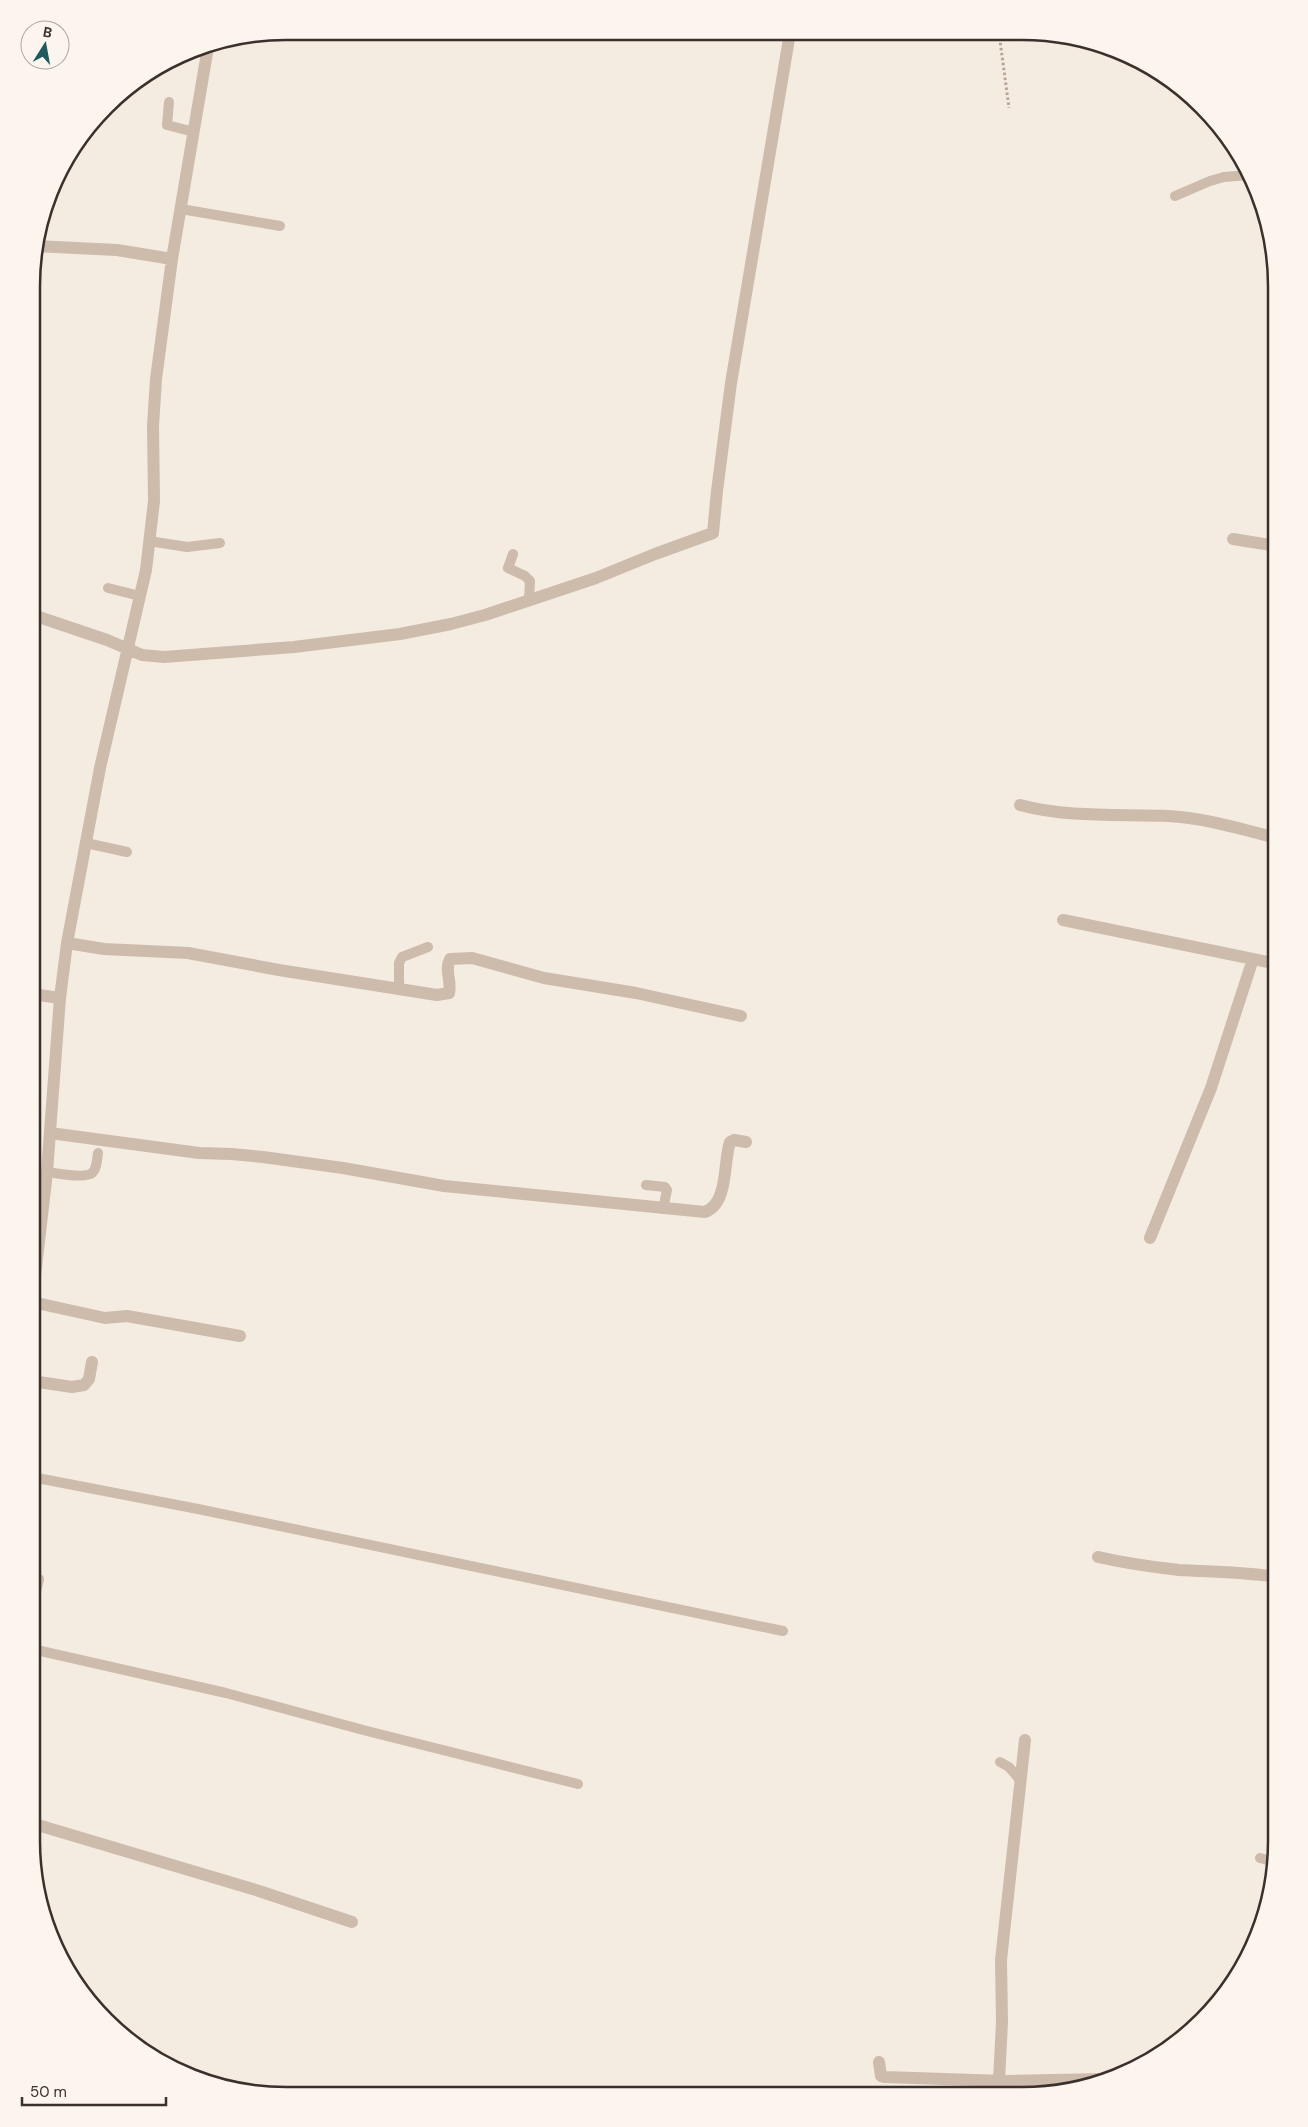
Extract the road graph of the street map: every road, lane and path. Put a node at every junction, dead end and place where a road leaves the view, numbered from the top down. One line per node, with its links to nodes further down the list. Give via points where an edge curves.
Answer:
1 (789, 40): 20 (street, via 731,383 714,533)
2 (1000, 40): 5 (path)
3 (207, 53): 6 (street)
4 (169, 102): 6 (lane, via 167,125)
5 (1010, 108)
6 (194, 132): 9 (street)
7 (1242, 176): 8 (lane, via 1210,181)
8 (1176, 196)
9 (180, 209): 10 (lane); 12 (street)
10 (280, 226)
11 (43, 246): 12 (street, via 117,250)
12 (172, 259): 14 (street, via 156,379 154,501)
13 (1232, 540): 16 (street)
14 (149, 541): 15 (lane, via 187,547); 19 (street)
15 (220, 543)
16 (1268, 545)
17 (512, 554): 20 (lane, via 508,568 530,581)
18 (108, 588): 19 (lane)
19 (140, 596): 22 (street)
20 (529, 600): 22 (street, via 452,624 294,647 181,656 149,656)
21 (40, 617): 22 (street)
22 (128, 648): 25 (street)
23 (1020, 805): 24 (street, via 1094,815 1188,818 1232,825)
24 (1268, 836)
25 (86, 843): 26 (lane); 28 (street)
26 (127, 852)
27 (1063, 920): 30 (street)
28 (67, 943): 32 (street, via 104,949 188,953); 34 (street)
29 (428, 947): 32 (lane, via 402,957 399,963)
30 (1253, 959): 31 (street); 43 (street, via 1210,1088)
31 (1268, 962)
32 (400, 989): 35 (street, via 447,994 450,987 448,962 455,958 472,958 544,978)
33 (40, 995): 34 (street)
34 (60, 998): 36 (street)
35 (741, 1016)
36 (50, 1133): 39 (street); 41 (street, via 199,1153 263,1157 444,1186)
37 (746, 1142): 41 (street, via 730,1142 721,1194 709,1211)
38 (98, 1154): 39 (lane, via 91,1174)
39 (47, 1172): 42 (street)
40 (646, 1185): 41 (lane, via 665,1187)
41 (664, 1208)
42 (40, 1233)
43 (1150, 1238)
44 (40, 1304): 45 (street, via 105,1318 127,1316)
45 (240, 1336)
46 (92, 1362): 47 (street, via 89,1379 84,1385)
47 (40, 1382)
48 (40, 1479): 51 (lane)
49 (1098, 1557): 50 (street, via 1131,1564)
50 (1268, 1576)
51 (783, 1631)
52 (40, 1650): 56 (lane, via 226,1693)
53 (1025, 1740): 55 (street)
54 (1000, 1762): 55 (lane)
55 (1021, 1781): 63 (street, via 1002,1951)
56 (578, 1784)
57 (40, 1826): 60 (street)
58 (1260, 1858): 59 (lane)
59 (1267, 1860)
60 (352, 1922)
61 (879, 2062): 63 (street, via 881,2076 884,2077)
62 (1085, 2079): 63 (street)
63 (999, 2080)

